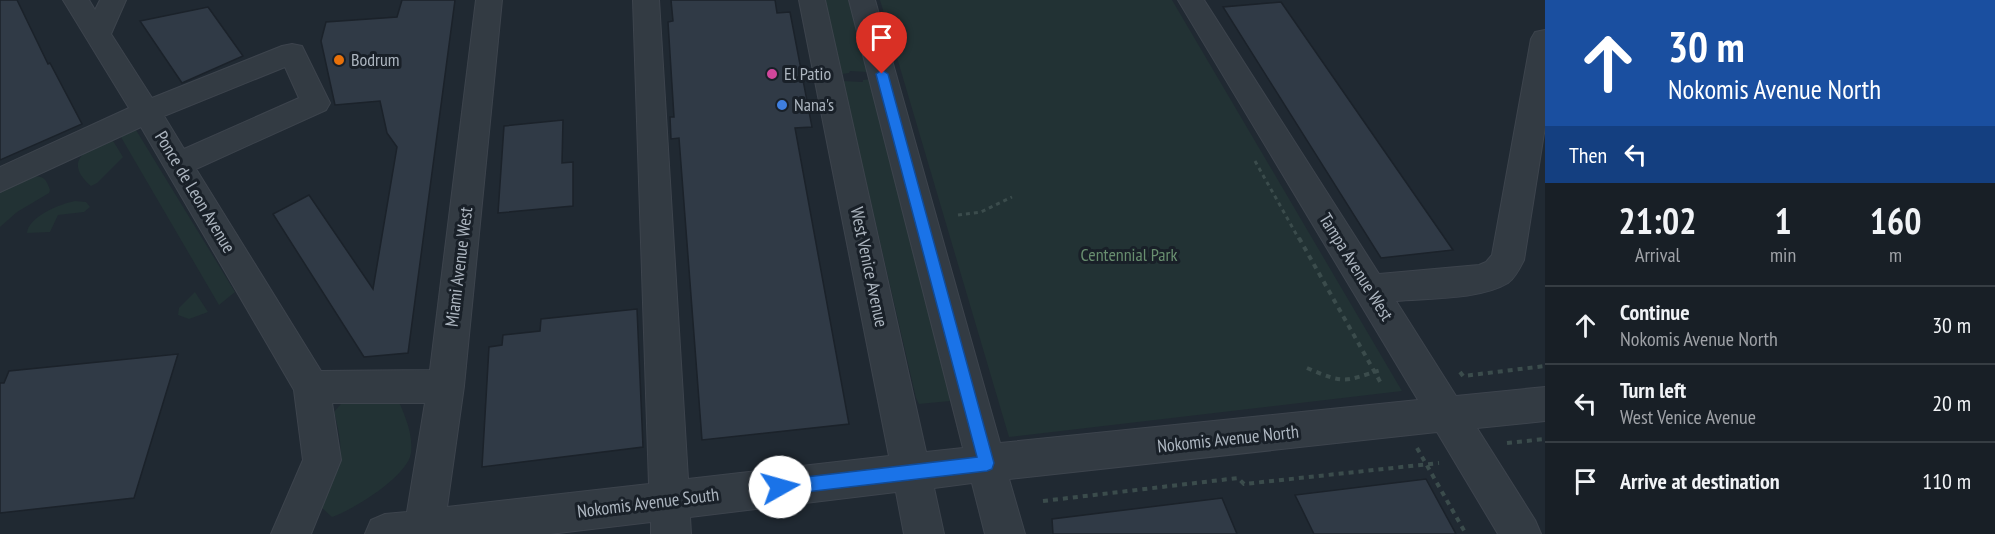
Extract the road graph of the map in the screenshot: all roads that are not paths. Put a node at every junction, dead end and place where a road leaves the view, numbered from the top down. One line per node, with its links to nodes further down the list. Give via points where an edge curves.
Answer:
1 (76, 0): 8 (street, Ponce de Leon Avenue)
2 (113, 0): 8 (street)
3 (489, 0): 16 (street, Miami Avenue West)
4 (646, 0): 21 (street)
5 (812, 0): 20 (street, West Venice Avenue)
6 (862, 0): 19 (street)
7 (1191, 0): 14 (street, Tampa Avenue West)
8 (97, 35): 10 (street, Ponce de Leon Avenue)
9 (1545, 39): 13 (street)
10 (147, 113): 11 (street, Ponce de Leon Avenue); 11 (street, via 292,52 316,103); 12 (street)
11 (178, 164): 15 (street, Ponce de Leon Avenue)
12 (0, 180)
13 (1533, 180): 14 (street, via 1508,260 1498,272 1484,279)
14 (1369, 289): 18 (street, Tampa Avenue West)
15 (311, 387): 16 (street); 23 (street, Ponce de Leon Avenue, via 322,460)
16 (446, 387): 22 (street, Miami Avenue West)
17 (1545, 404): 18 (street, Nokomis Avenue North)
18 (1447, 415): 19 (street, Nokomis Avenue North); 27 (street, Tampa Avenue West)
19 (987, 463): 20 (street, Nokomis Avenue North); 26 (street)
20 (911, 472): 21 (street, Nokomis Avenue South); 25 (street, West Venice Avenue)
21 (671, 517): 22 (street, Nokomis Avenue South)
22 (424, 532): 24 (street, Nokomis Avenue South)
23 (291, 534)
24 (385, 534)
25 (924, 534)
26 (1005, 534)
27 (1521, 534)

